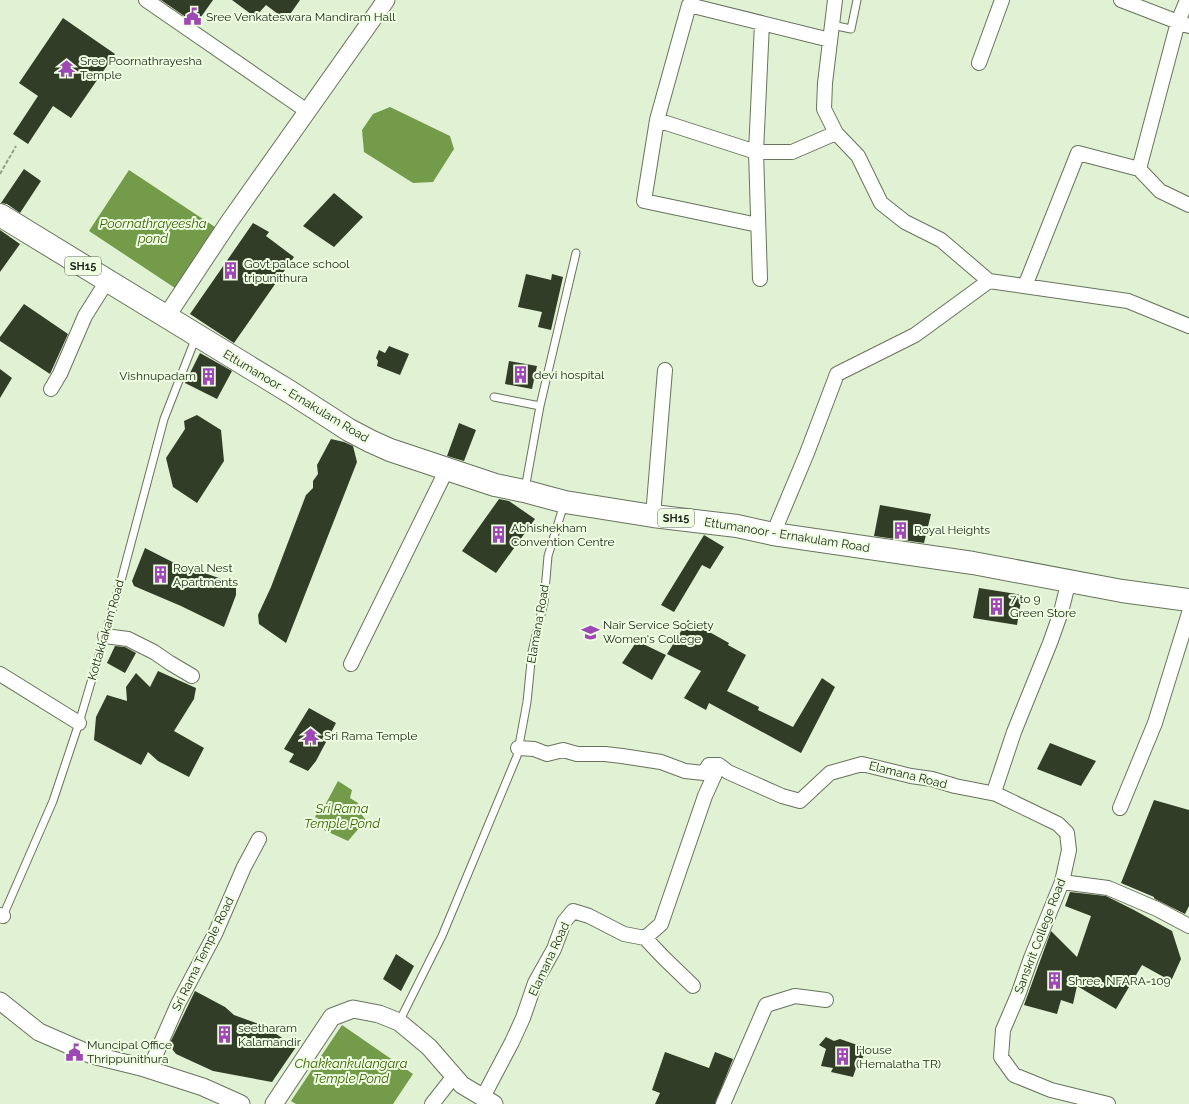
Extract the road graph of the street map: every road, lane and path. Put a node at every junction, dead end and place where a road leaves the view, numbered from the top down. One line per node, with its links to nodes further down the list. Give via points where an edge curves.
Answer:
1 (146, 0): 13 (street)
2 (386, 0): 13 (street)
3 (834, 0): 10 (street)
4 (856, 0): 10 (lane, via 851,29)
5 (1002, 0): 12 (street)
6 (1121, 0): 9 (street)
7 (1187, 0): 9 (street)
8 (762, 23): 11 (street); 14 (street, via 689,5); 17 (street)
9 (1183, 24): 18 (street)
10 (832, 25): 11 (street)
11 (830, 40): 15 (street, via 824,109)
12 (979, 63)
13 (307, 111): 28 (street)
14 (657, 120): 17 (street); 22 (street, via 644,201)
15 (836, 133): 17 (street, via 792,152); 26 (street, via 858,156 881,203 905,222 941,240)
16 (16, 146): 19 (path)
17 (756, 152): 22 (street)
18 (1139, 169): 20 (street, via 1160,191); 27 (street, via 1078,153)
19 (0, 174)
20 (1189, 206)
21 (0, 215): 25 (main road, Ettumanoor - Ernakulam Road / SH15)
22 (758, 225): 24 (street)
23 (576, 253): 34 (lane)
24 (760, 279)
25 (107, 281): 28 (main road, Ettumanoor - Ernakulam Road / SH15); 32 (street, via 84,316 60,374)
26 (989, 281): 27 (street); 39 (street, via 915,335 837,374)
27 (1025, 286): 29 (street, via 1128,301)
28 (166, 317): 30 (main road, Ettumanoor - Ernakulam Road / SH15)
29 (1189, 326)
30 (197, 336): 35 (main road, Ettumanoor - Ernakulam Road / SH15, via 349,430 390,450); 43 (lane, Kottakkakam Road, via 164,419)
31 (665, 370): 38 (street)
32 (51, 389)
33 (494, 397): 34 (lane)
34 (540, 406): 36 (lane)
35 (447, 469): 36 (main road, Ettumanoor - Ernakulam Road / SH15, via 494,485); 44 (street)
36 (524, 491): 37 (main road, Ettumanoor - Ernakulam Road / SH15)
37 (565, 502): 38 (main road, Ettumanoor - Ernakulam Road / SH15); 48 (lane, Elamana Road, via 548,556 544,602 532,652 527,702)
38 (653, 516): 39 (main road, Ettumanoor - Ernakulam Road / SH15, via 737,526)
39 (773, 534): 40 (main road, Ettumanoor - Ernakulam Road / SH15, via 973,563)
40 (1069, 580): 41 (main road, Ettumanoor - Ernakulam Road / SH15, via 1122,591); 50 (street, via 1059,619 1014,732 995,789)
41 (1189, 600)
42 (1189, 613): 51 (street, via 1155,723)
43 (104, 636): 46 (street, via 128,639); 47 (lane, Kottakkakam Road)
44 (351, 664)
45 (0, 674): 47 (street)
46 (192, 676)
47 (80, 723): 54 (lane, Kottakkakam Road, via 53,801)
48 (518, 748): 49 (street, via 534,749 547,754 563,750 577,754 616,755 661,762 685,771 704,773 709,765); 60 (lane, Elamana Road, via 512,769 442,936)
49 (719, 765): 50 (street, Elamana Road, via 728,772 782,796 800,801 830,773 862,764); 56 (street, via 705,796 661,924)
50 (996, 794): 53 (street, Sanskrit College Road, via 1058,824 1067,833 1068,850)
51 (1120, 808)
52 (259, 839): 61 (street, Sri Rama Temple Road, via 215,934 178,1004)
53 (1062, 882): 55 (street, via 1108,888); 68 (street, Sanskrit College Road, via 1003,1030 1001,1057 1014,1075 1051,1090)
54 (2, 915)
55 (1189, 926)
56 (645, 938): 57 (street); 63 (street, Elamana Road, via 624,934 589,916 573,911 564,922 554,949 535,984)
57 (693, 986)
58 (0, 1000): 61 (street, via 40,1032 92,1056)
59 (826, 1000): 67 (street, via 795,996 766,1005)
60 (399, 1022): 62 (street, via 429,1047); 65 (street, via 379,1014 353,1009 332,1017)
61 (149, 1070): 64 (street, via 203,1087)
62 (454, 1076): 63 (street, via 462,1085); 66 (street)
63 (488, 1100)
64 (241, 1104)
65 (274, 1104)
66 (432, 1104)
67 (723, 1104)
68 (1108, 1104)

